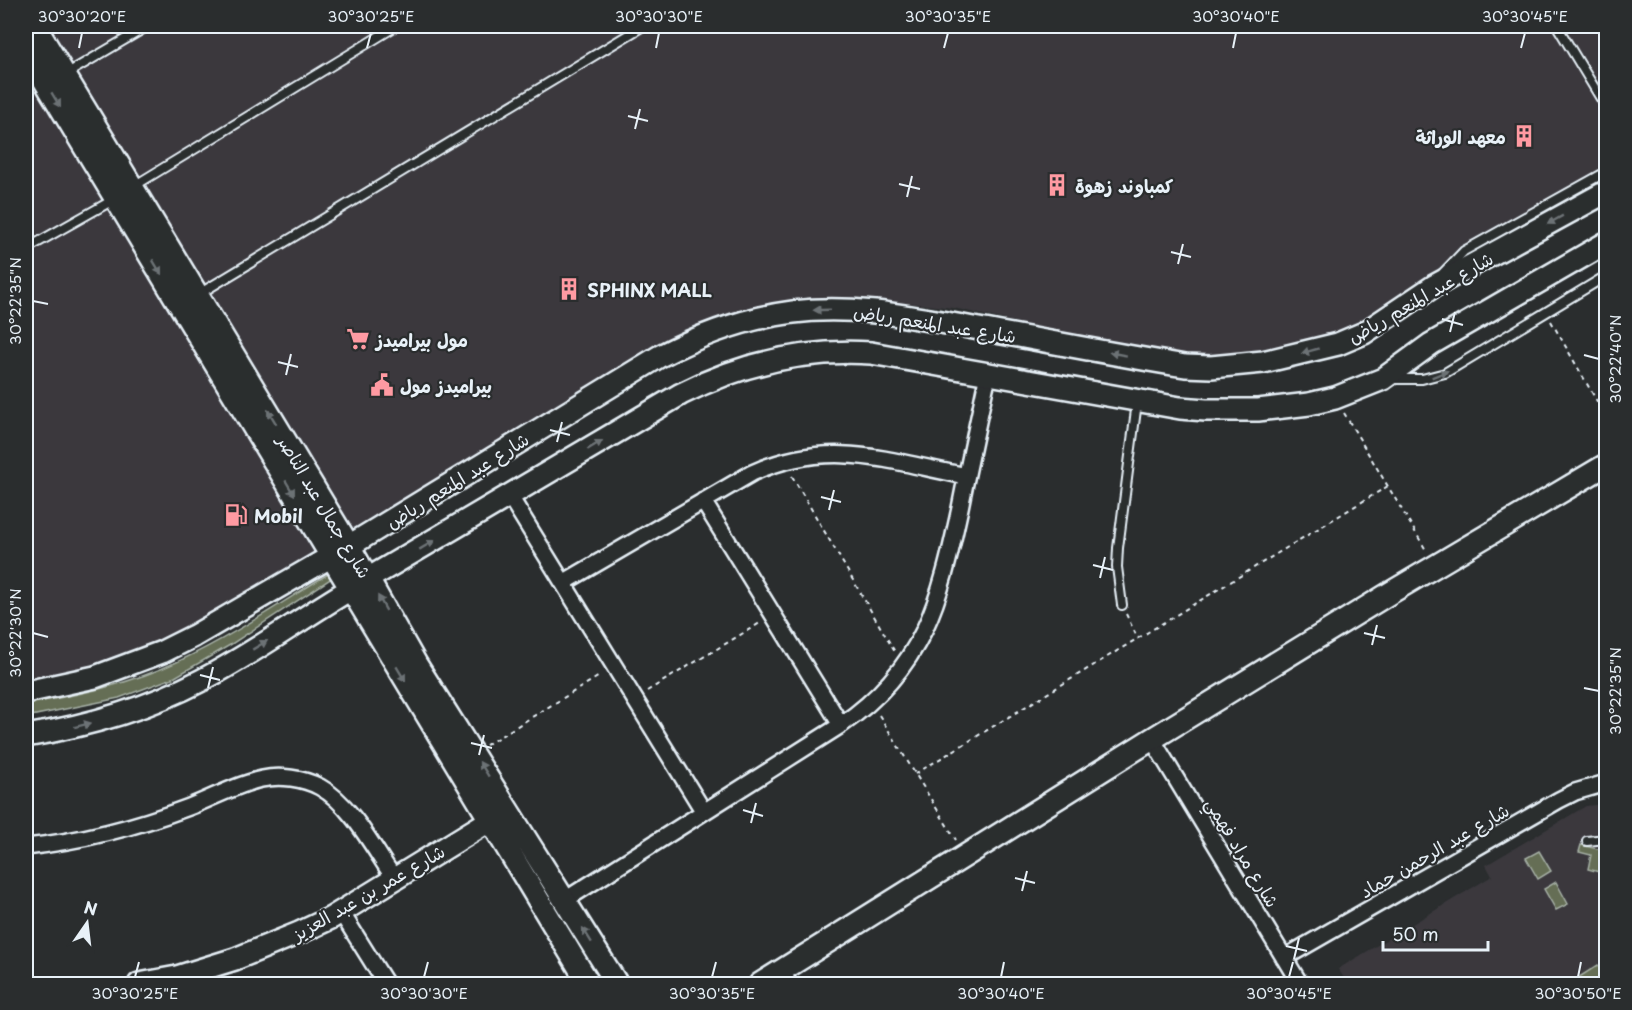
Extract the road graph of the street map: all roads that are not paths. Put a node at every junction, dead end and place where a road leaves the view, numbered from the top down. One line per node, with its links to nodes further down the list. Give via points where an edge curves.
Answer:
1 (35, 26): 7 (street, شارع جمال عبد الناصر)
2 (148, 26): 7 (lane)
3 (396, 26): 10 (lane)
4 (643, 26): 17 (lane)
5 (1557, 26): 8 (lane)
6 (26, 50): 12 (street, شارع جمال عبد الناصر, one-way to 12)
7 (66, 74): 10 (street, شارع جمال عبد الناصر)
8 (1606, 107)
9 (1606, 172): 16 (lane, via 1464,251)
10 (134, 186): 17 (street, شارع جمال عبد الناصر)
11 (1606, 192): 16 (street, شارع عبد المنعم رياض, one-way to 16)
12 (116, 198): 14 (lane); 26 (street, شارع جمال عبد الناصر, one-way to 26)
13 (1606, 243): 19 (street, via 1431,345)
14 (26, 249)
15 (1606, 276): 19 (lane, one-way to 15, via 1422,379 1445,373)
16 (1434, 286): 25 (street, شارع عبد المنعم رياض, one-way to 25, via 1384,321 1338,344 1263,362 1211,367 1160,362 879,311 822,309 766,316 711,332 660,356)
17 (199, 294): 25 (street, شارع جمال عبد الناصر, one-way to 17)
18 (988, 374): 20 (street); 22 (street); 23 (street, one-way to 18, via 681,394 726,373 773,359 871,353)
19 (1383, 379): 20 (street, via 1335,398 1284,408 1232,411)
20 (1137, 401): 30 (lane, via 1118,548)
21 (1606, 465): 34 (street)
22 (966, 477): 24 (street, via 845,454 824,454 783,461 752,473); 32 (street, via 944,580 916,646 871,702)
23 (509, 495): 27 (street, one-way to 23); 28 (street)
24 (703, 501): 28 (street); 32 (street)
25 (349, 546): 26 (street, شارع عبد المنعم رياض); 27 (street, شارع جمال عبد الناصر)
26 (330, 556): 29 (street, شارع جمال عبد الناصر); 31 (street, شارع عبد المنعم رياض, via 162,651 95,677)
27 (369, 579): 29 (street); 42 (street, شارع جمال عبد الناصر, one-way to 27, via 416,664)
28 (563, 583): 36 (street)
29 (350, 590): 33 (street, one-way to 29, via 116,716 203,680); 37 (street, شارع جمال عبد الناصر, one-way to 37)
30 (1122, 605)
31 (26, 692)
32 (841, 725): 36 (street)
33 (26, 736)
34 (1152, 739): 44 (street, شارع مراد فهمي); 45 (street, via 965,856)
35 (1606, 783): 44 (street, شارع عبد الرحمن حماد, via 1558,800)
36 (704, 812): 42 (street)
37 (489, 822): 41 (street, شارع عمر بن عبد العزيز); 48 (street, شارع جمال عبد الناصر)
38 (1606, 839): 39 (lane)
39 (1587, 841)
40 (26, 847): 41 (street, via 117,830 252,782 281,777 319,787 335,798)
41 (394, 878): 43 (street, شارع عمر بن عبد العزيز)
42 (565, 900): 49 (street, شارع جمال عبد الناصر, one-way to 42)
43 (341, 912): 46 (street, شارع عمر بن عبد العزيز, via 235,959); 47 (street)
44 (1284, 958): 51 (street, شارع مراد فهمي)
45 (785, 978): 50 (street)
46 (139, 984)
47 (386, 984)
48 (589, 984)
49 (618, 984)
50 (760, 984)
51 (1300, 984)

